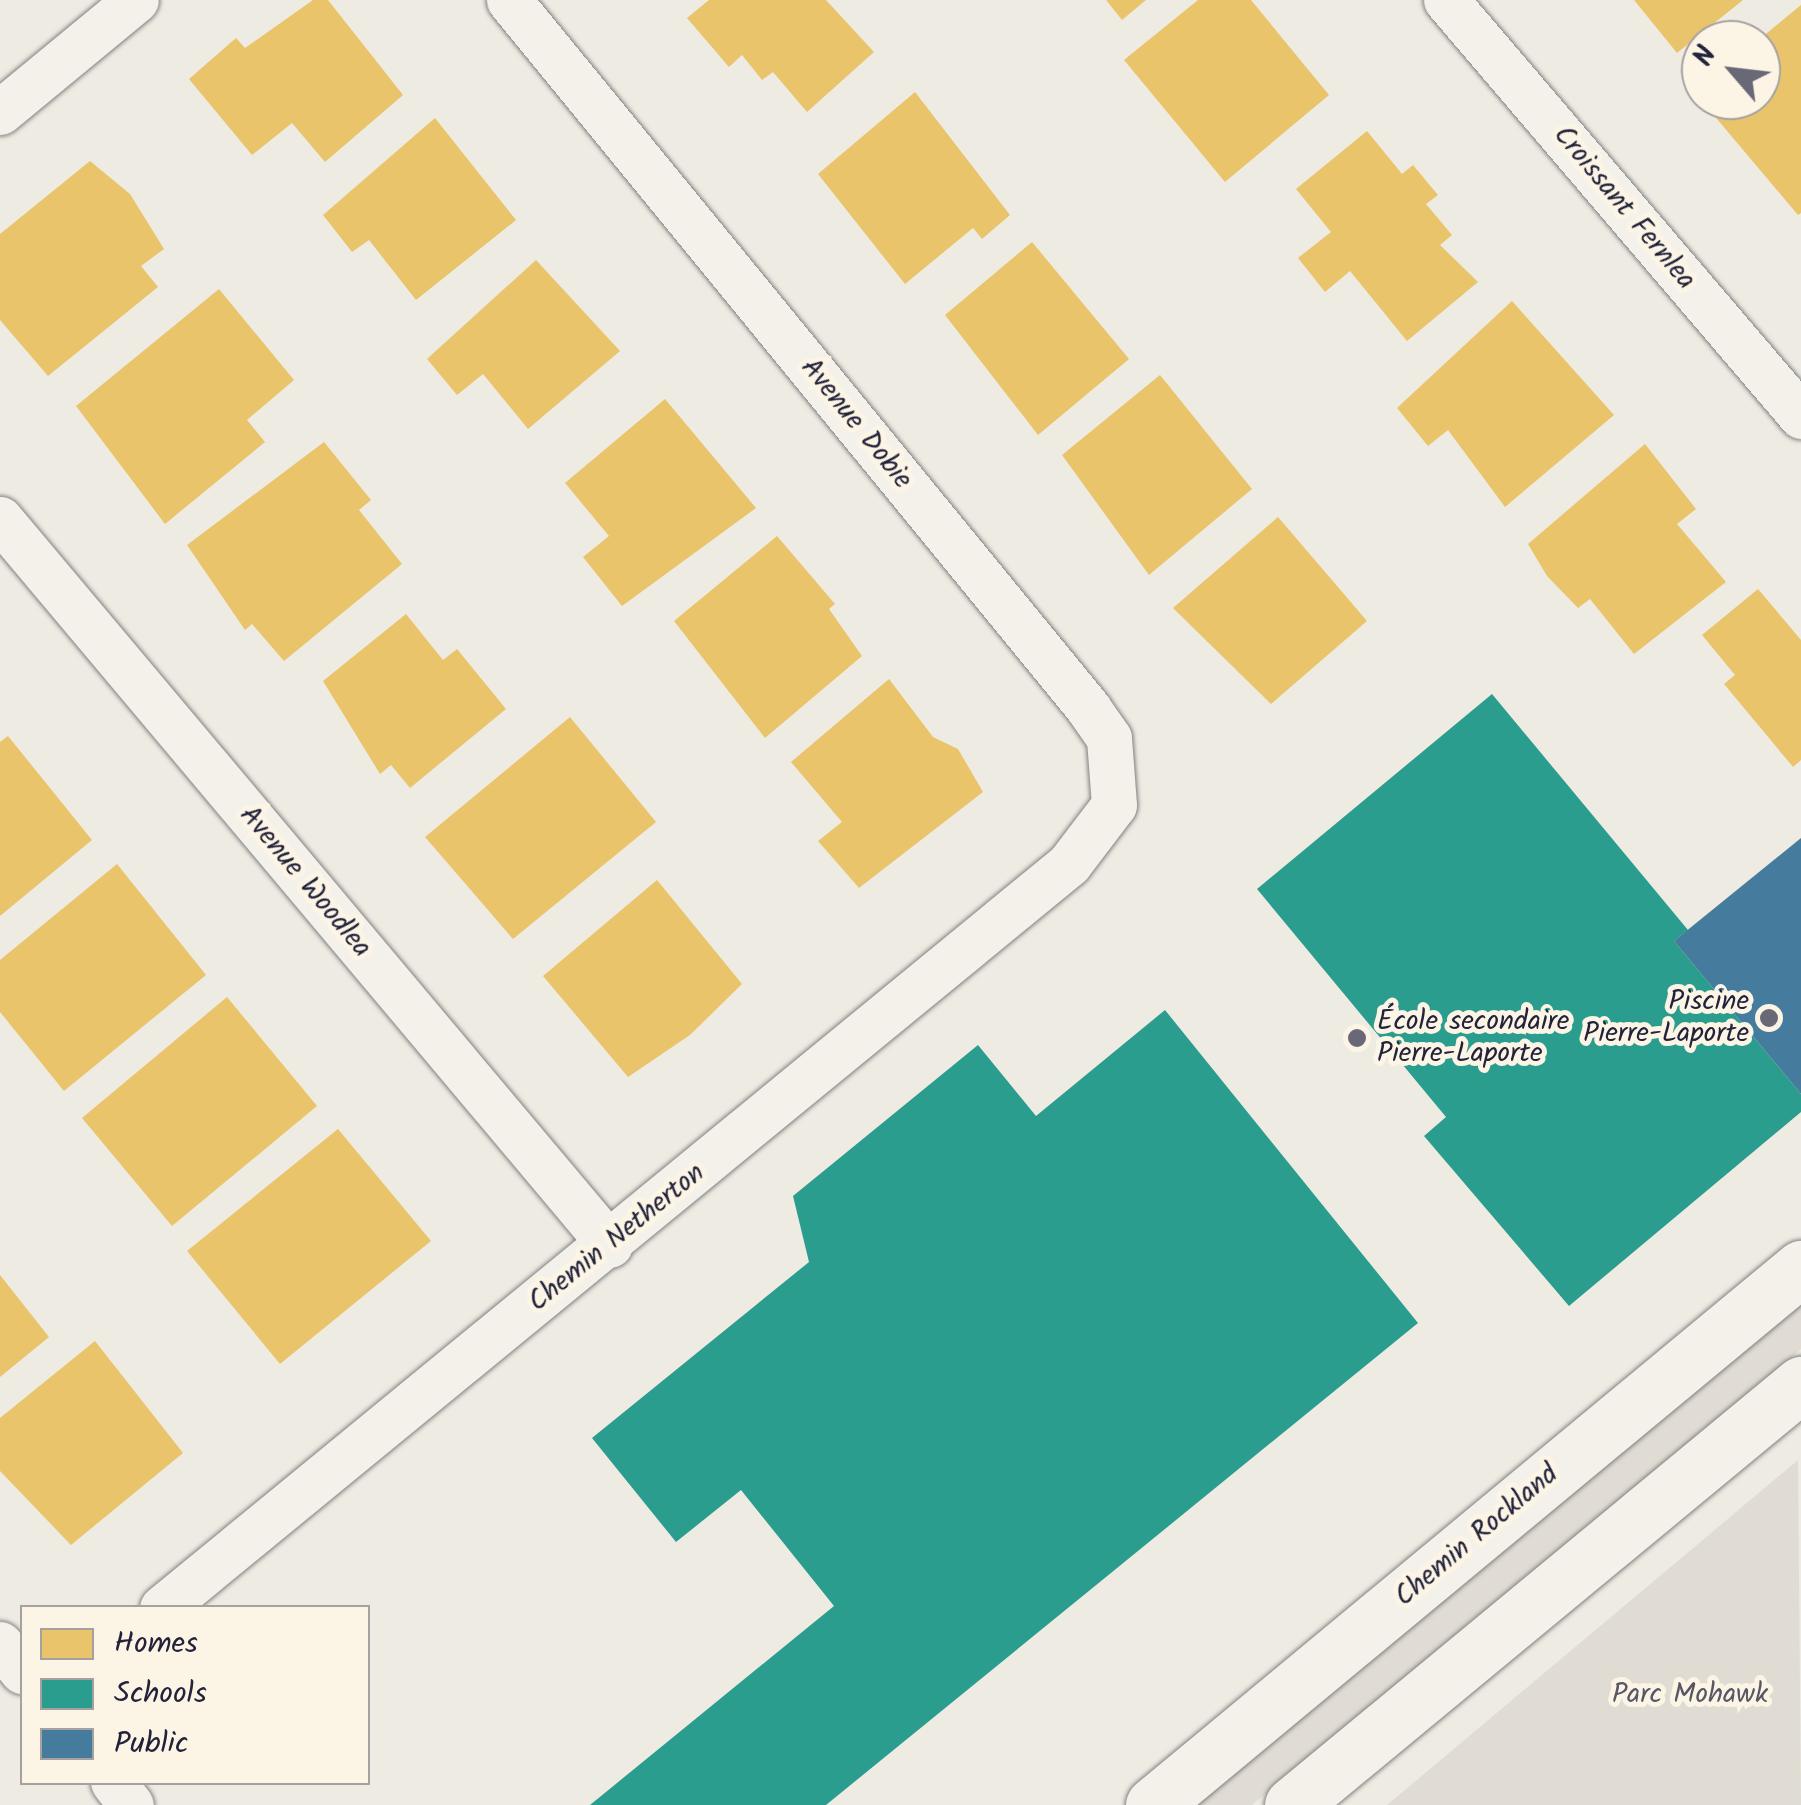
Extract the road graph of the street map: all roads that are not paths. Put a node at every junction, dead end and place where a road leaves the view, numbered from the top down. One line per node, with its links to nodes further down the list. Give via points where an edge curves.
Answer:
1 (136, 0): 4 (street)
2 (509, 0): 7 (street, Avenue Dobie, via 1109,738 1114,805)
3 (1446, 0): 5 (street, Croissant Fernlea)
4 (0, 112)
5 (1801, 416)
6 (0, 519): 8 (street, Avenue Woodlea)
7 (1069, 864): 8 (street, Chemin Netherton)
8 (610, 1244): 11 (street, Chemin Netherton)
9 (1801, 1268): 16 (street, Chemin Rockland)
10 (1801, 1384): 17 (street)
11 (166, 1605)
12 (0, 1644): 13 (street)
13 (20, 1668)
14 (115, 1785): 15 (street)
15 (131, 1805)
16 (1153, 1805)
17 (1292, 1805)

